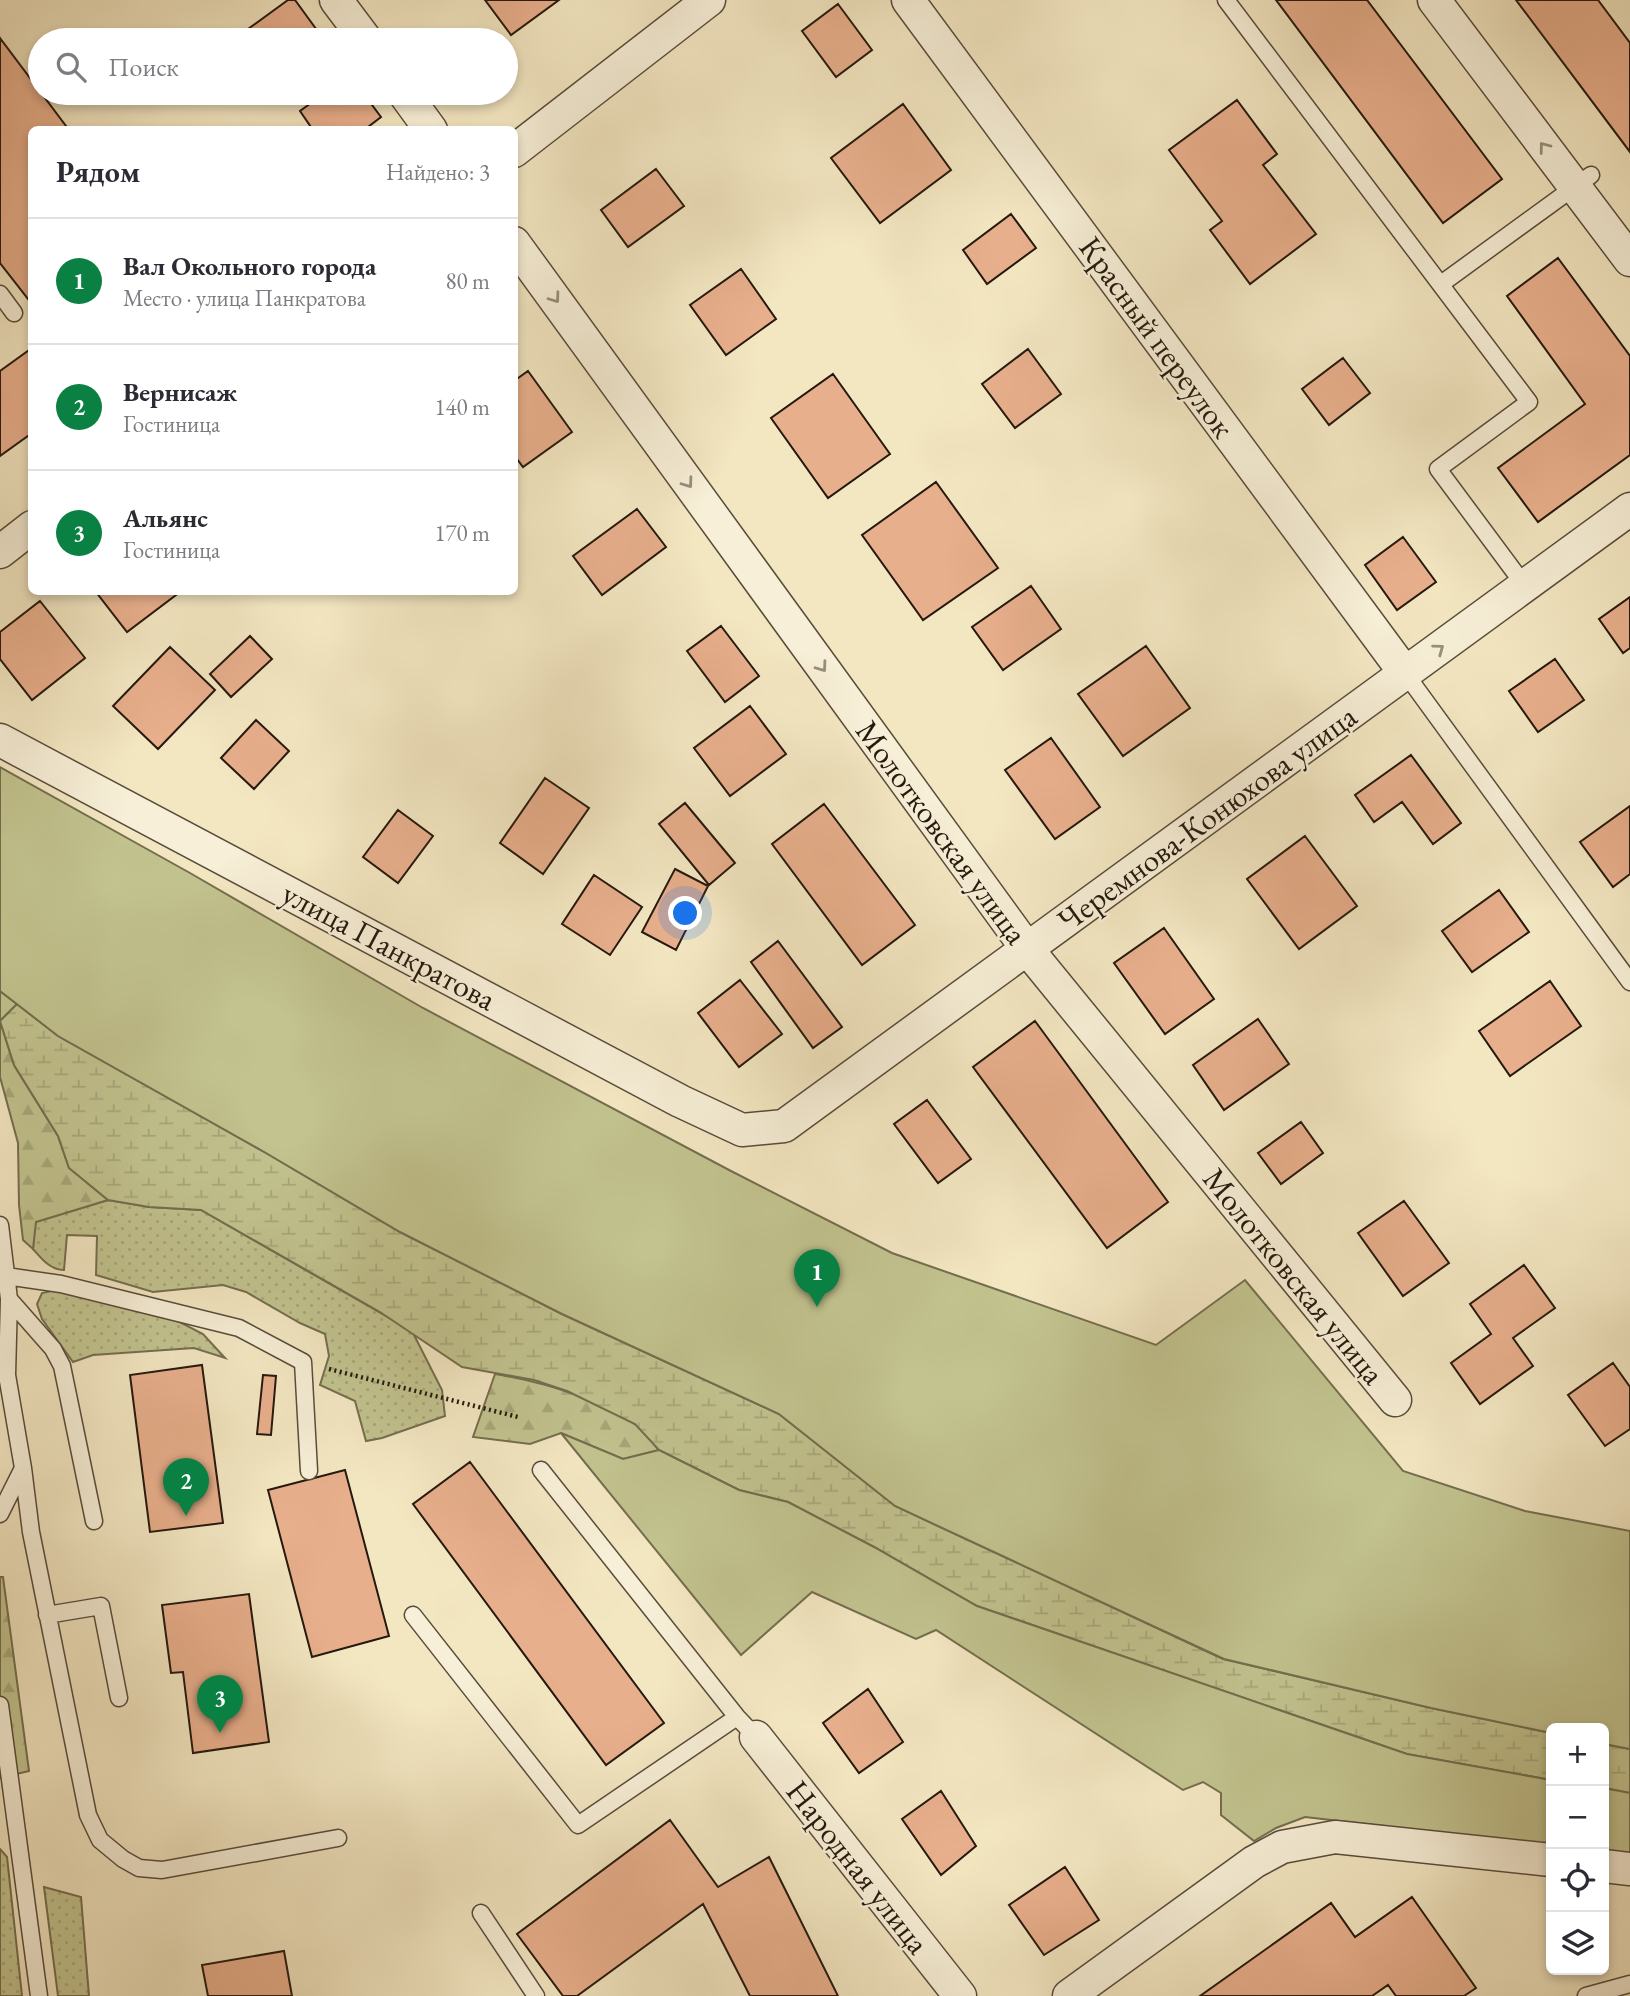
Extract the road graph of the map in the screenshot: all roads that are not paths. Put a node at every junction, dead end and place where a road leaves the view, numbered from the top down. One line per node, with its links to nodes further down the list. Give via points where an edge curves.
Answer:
1 (336, 0): 6 (street)
2 (709, 0): 9 (street)
3 (908, 0): 20 (street, Красный переулок)
4 (1226, 0): 13 (lane)
5 (1434, 0): 10 (street, one-way to 5)
6 (357, 28)
7 (413, 105): 8 (street)
8 (428, 126)
9 (518, 148)
10 (1582, 180): 12 (street); 13 (lane)
11 (518, 249): 22 (street, Молотковская улица, one-way to 22)
12 (1630, 260)
13 (1441, 284): 19 (lane, via 1529,402 1438,469)
14 (0, 294): 15 (lane)
15 (14, 313)
16 (1630, 509): 19 (street, Черемнова-Конюхова улица)
17 (28, 530): 18 (street)
18 (0, 552)
19 (1524, 586): 20 (street, Черемнова-Конюхова улица, one-way to 19)
20 (1405, 673): 22 (street, Черемнова-Конюхова улица); 23 (lane)
21 (0, 740): 24 (street, улица Панкратова, via 680,1101 742,1130)
22 (1028, 950): 24 (street, Черемнова-Конюхова улица); 28 (street, Молотковская улица)
23 (1630, 982)
24 (784, 1126)
25 (0, 1225): 26 (lane)
26 (6, 1276): 27 (lane); 31 (lane, via 61,1284 239,1328 303,1362)
27 (9, 1299): 29 (lane, via 7,1375); 33 (lane, via 62,1366)
28 (1395, 1400)
29 (23, 1468): 32 (lane); 34 (lane)
30 (541, 1470): 38 (lane)
31 (310, 1471)
32 (0, 1514)
33 (94, 1521)
34 (47, 1615): 36 (lane, via 101,1606); 39 (lane, via 88,1815 100,1840 122,1859 139,1868 162,1870)
35 (413, 1615): 38 (lane, via 578,1825)
36 (120, 1698)
37 (0, 1705): 45 (lane)
38 (747, 1727): 47 (street, Народная улица)
39 (338, 1838)
40 (1546, 1859): 48 (street, via 1335,1837 1282,1847 1254,1862)
41 (1609, 1867): 42 (street)
42 (1630, 1869)
43 (481, 1913): 46 (lane)
44 (1630, 1984): 49 (lane)
45 (39, 1996)
46 (536, 1996)
47 (960, 1996)
48 (1069, 1996)
49 (1586, 1996)

